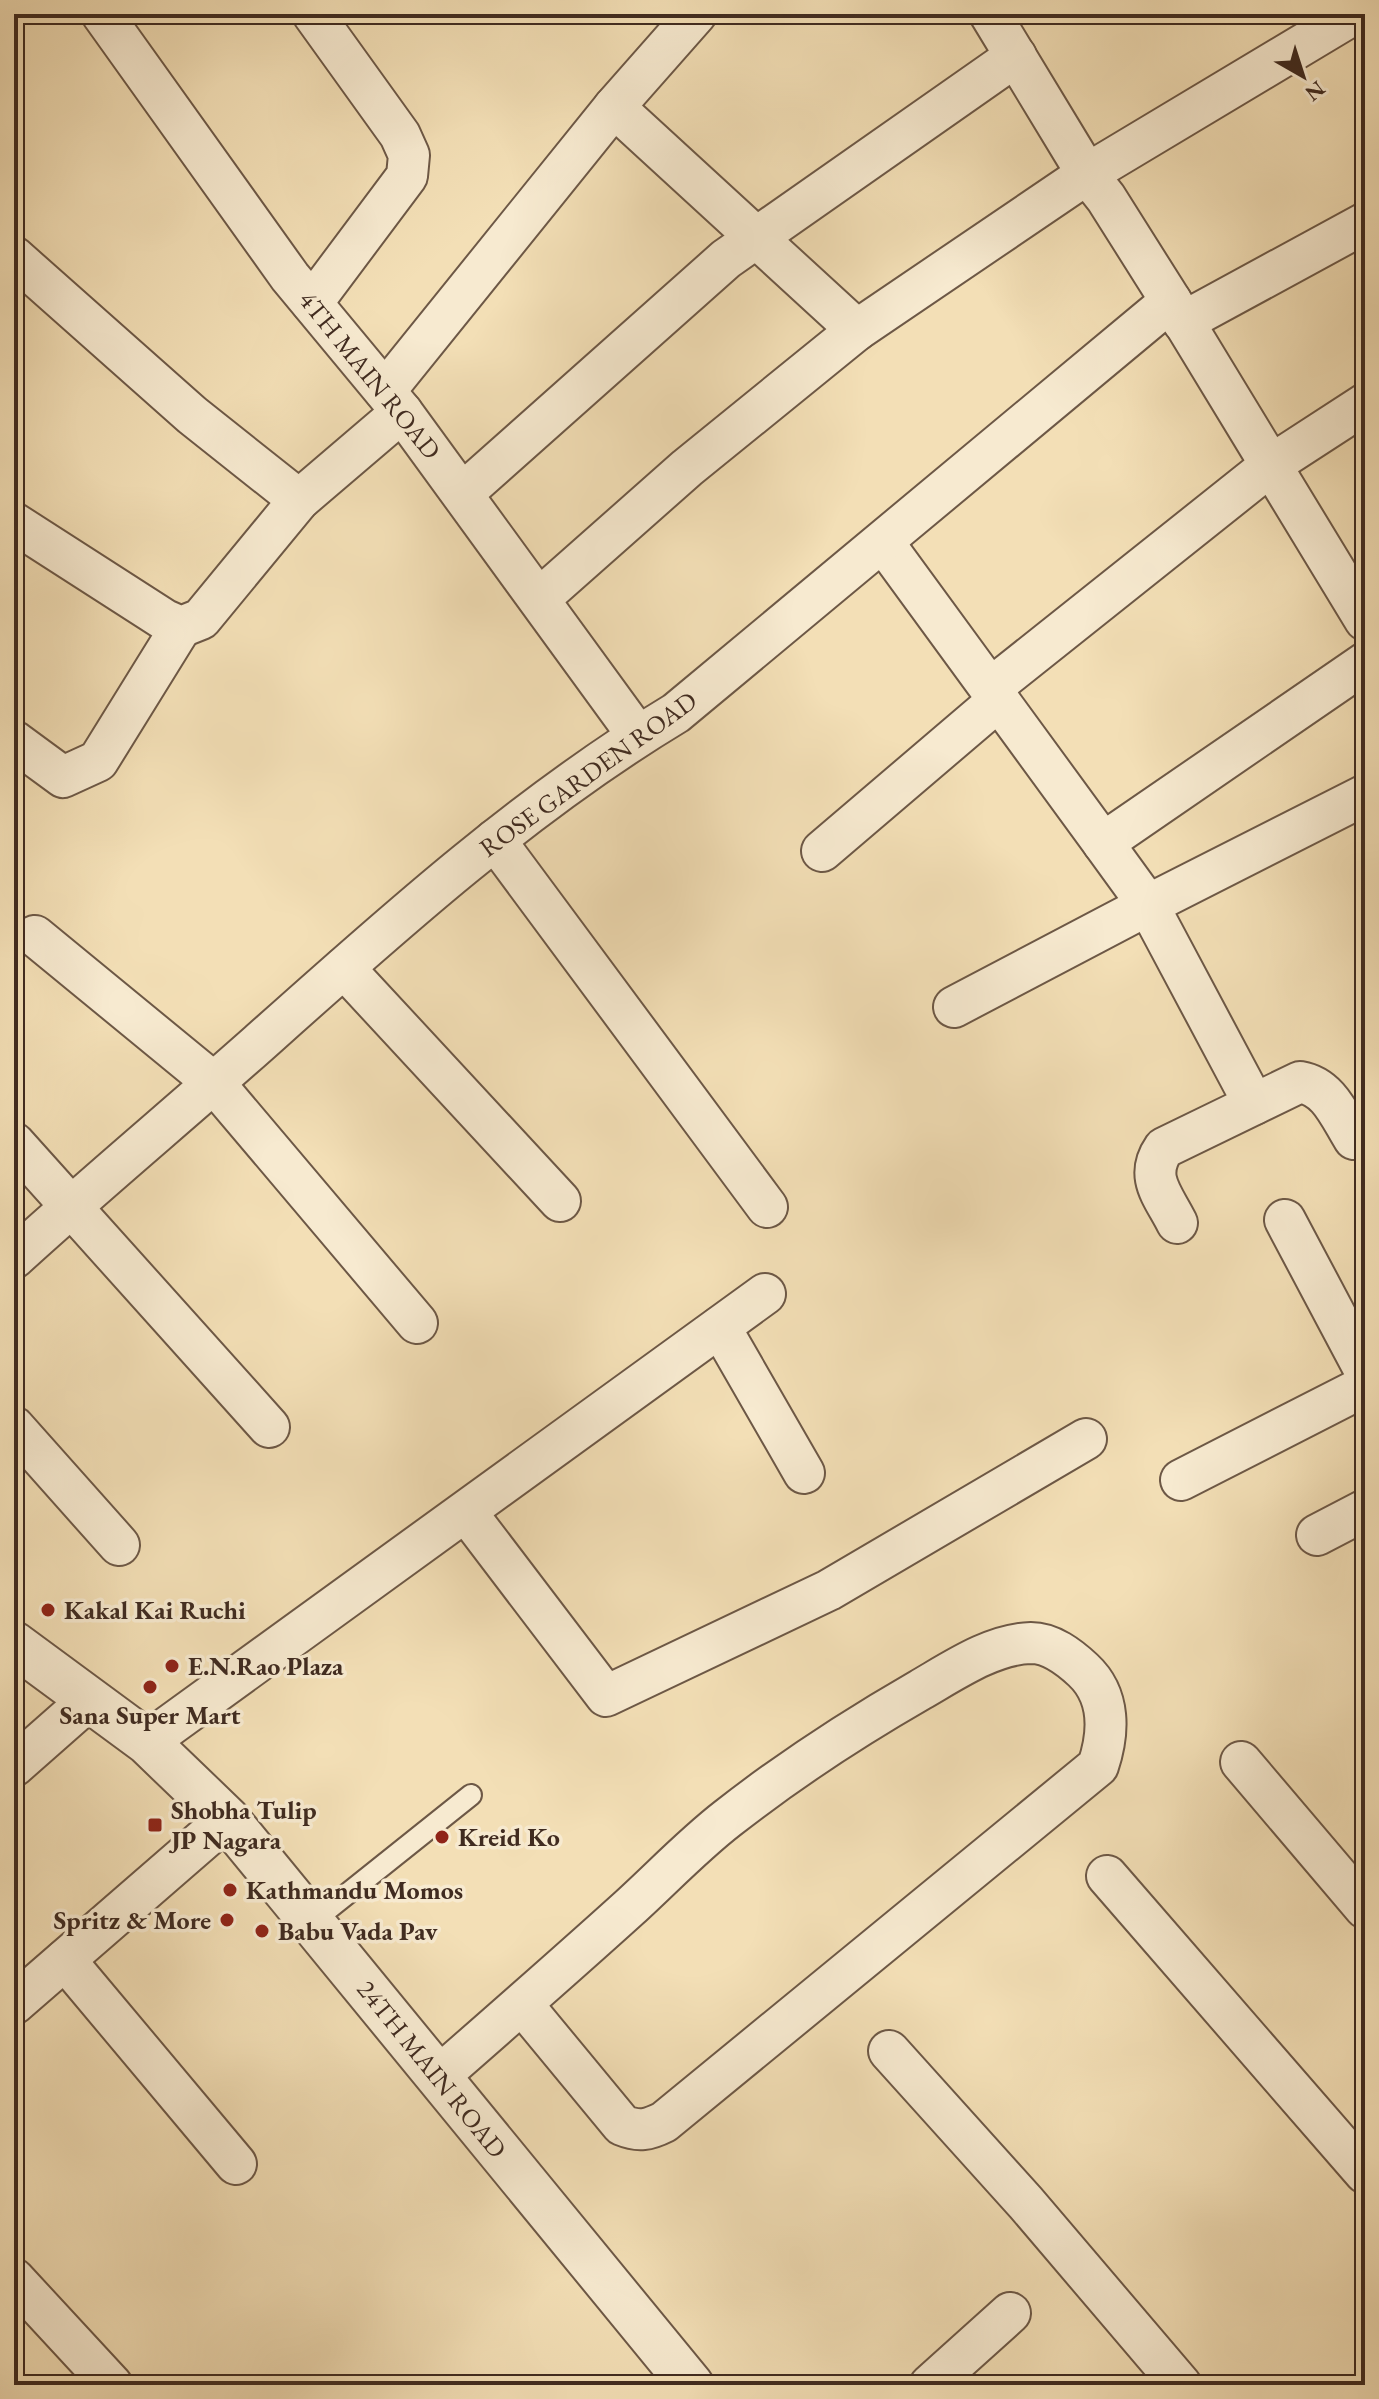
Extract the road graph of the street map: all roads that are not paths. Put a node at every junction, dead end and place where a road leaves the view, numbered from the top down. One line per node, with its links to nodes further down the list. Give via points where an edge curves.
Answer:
1 (102, 14): 11 (street, 4TH MAIN ROAD)
2 (313, 14): 11 (street, via 409,155 407,176)
3 (696, 14): 6 (street)
4 (1354, 14): 7 (street)
5 (1004, 27): 7 (street); 9 (street)
6 (614, 107): 9 (street); 14 (street)
7 (1087, 174): 12 (street); 13 (street)
8 (1365, 223): 12 (street, ROSE GARDEN ROAD)
9 (757, 237): 13 (street); 17 (street)
10 (14, 257): 18 (street, via 192,415)
11 (312, 303): 14 (street, 4TH MAIN ROAD)
12 (1177, 311): 16 (street); 20 (street, ROSE GARDEN ROAD)
13 (857, 330): 21 (street, via 687,468)
14 (394, 401): 17 (street, 4TH MAIN ROAD); 18 (street)
15 (1365, 404): 16 (street)
16 (1271, 465): 22 (street); 25 (street)
17 (463, 493): 21 (street, 4TH MAIN ROAD)
18 (299, 500): 23 (street, via 201,619)
19 (14, 523): 23 (street)
20 (883, 542): 25 (street); 26 (street, ROSE GARDEN ROAD, via 676,713)
21 (539, 599): 26 (street, 4TH MAIN ROAD)
22 (1365, 620)
23 (181, 627): 27 (street, via 98,761 63,777)
24 (1365, 663): 30 (street)
25 (995, 694): 30 (street); 31 (street)
26 (638, 736): 29 (street, ROSE GARDEN ROAD)
27 (14, 741)
28 (1365, 795): 32 (street)
29 (495, 840): 34 (street, ROSE GARDEN ROAD); 42 (street)
30 (1103, 843): 32 (street)
31 (822, 851)
32 (1148, 905): 35 (street); 37 (street)
33 (35, 936): 36 (street)
34 (344, 968): 36 (street, ROSE GARDEN ROAD); 40 (street)
35 (954, 1007)
36 (214, 1083): 41 (street, ROSE GARDEN ROAD); 47 (street)
37 (1254, 1104): 38 (street, via 1300,1082 1316,1085); 44 (street, via 1164,1148 1156,1160 1153,1177)
38 (1354, 1139)
39 (14, 1143): 41 (street)
40 (560, 1201)
41 (70, 1207): 45 (street, ROSE GARDEN ROAD); 52 (street)
42 (767, 1207)
43 (1285, 1220): 49 (street)
44 (1177, 1223)
45 (14, 1258)
46 (765, 1294): 48 (street)
47 (417, 1323)
48 (720, 1327): 54 (street); 57 (street)
49 (1365, 1371)
50 (1365, 1386): 55 (street)
51 (14, 1427): 59 (street)
52 (269, 1427)
53 (1086, 1439): 57 (street, via 829,1590 606,1696)
54 (804, 1473)
55 (1181, 1480)
56 (1365, 1510): 58 (street)
57 (466, 1512): 62 (street)
58 (1317, 1535)
59 (119, 1545)
60 (14, 1644): 61 (street, 24TH MAIN ROAD)
61 (90, 1699): 62 (street, 24TH MAIN ROAD); 64 (street)
62 (147, 1742): 66 (street, 24TH MAIN ROAD)
63 (1241, 1762): 68 (street)
64 (14, 1766)
65 (471, 1795): 69 (lane)
66 (227, 1819): 69 (street, 24TH MAIN ROAD); 70 (street)
67 (1107, 1876): 76 (street)
68 (1365, 1908)
69 (312, 1922): 74 (street, 24TH MAIN ROAD)
70 (65, 1960): 71 (street); 75 (street)
71 (14, 2004)
72 (522, 2004): 72 (street, via 726,1820 848,1735 958,1669 1004,1647 1032,1643 1057,1649 1086,1672 1099,1691 1106,1740 1098,1766 664,2122 636,2131 622,2125); 74 (street)
73 (889, 2051): 82 (street)
74 (438, 2077): 80 (street, 24TH MAIN ROAD)
75 (236, 2164)
76 (1365, 2173)
77 (14, 2279): 79 (street)
78 (1010, 2313): 81 (street)
79 (112, 2385)
80 (691, 2385)
81 (930, 2385)
82 (1181, 2385)

